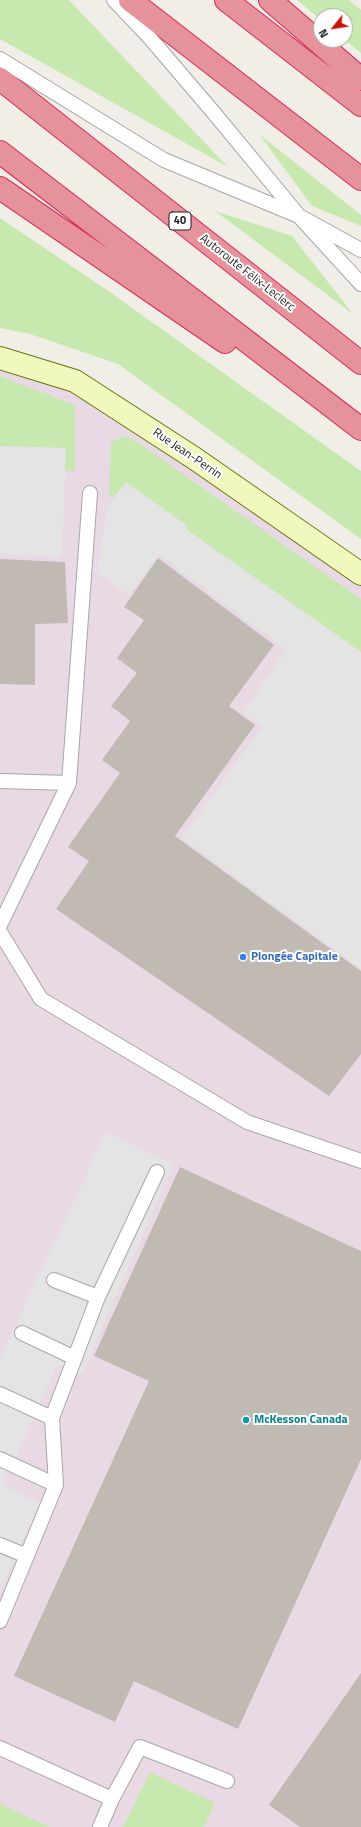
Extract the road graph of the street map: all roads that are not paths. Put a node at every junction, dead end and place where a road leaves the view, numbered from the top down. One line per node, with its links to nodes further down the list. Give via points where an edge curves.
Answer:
1 (114, 0): 12 (lane, via 200,96)
2 (130, 0): 10 (highway)
3 (226, 0): 8 (highway)
4 (270, 0): 7 (highway)
5 (0, 59): 12 (lane, via 164,160)
6 (0, 79): 16 (highway, Autoroute Félix-Leclerc / 40)
7 (361, 79)
8 (361, 105)
9 (0, 152): 17 (highway)
10 (361, 179)
11 (0, 188): 18 (highway)
12 (299, 216): 13 (lane); 14 (lane)
13 (361, 250)
14 (361, 284)
15 (0, 358): 20 (street, Rue Jean-Perrin, via 75,381 194,458)
16 (361, 362)
17 (361, 429)
18 (361, 436)
19 (90, 493): 22 (lane)
20 (361, 574)
21 (0, 781): 22 (lane)
22 (69, 783): 23 (lane)
23 (0, 925)
24 (0, 932): 25 (lane, via 41,999 247,1122)
25 (361, 1161)
26 (157, 1172): 28 (lane)
27 (54, 1280): 28 (lane)
28 (98, 1297): 30 (lane)
29 (22, 1332): 30 (lane)
30 (75, 1358): 32 (lane)
31 (0, 1394): 32 (lane)
32 (52, 1418): 34 (lane)
33 (0, 1459): 34 (lane)
34 (56, 1485): 36 (lane)
35 (0, 1545): 36 (lane)
36 (27, 1556): 37 (lane)
37 (0, 1621)
38 (0, 1748): 40 (lane)
39 (227, 1781): 40 (lane, via 140,1747)
40 (112, 1799): 41 (lane)
41 (100, 1827)

